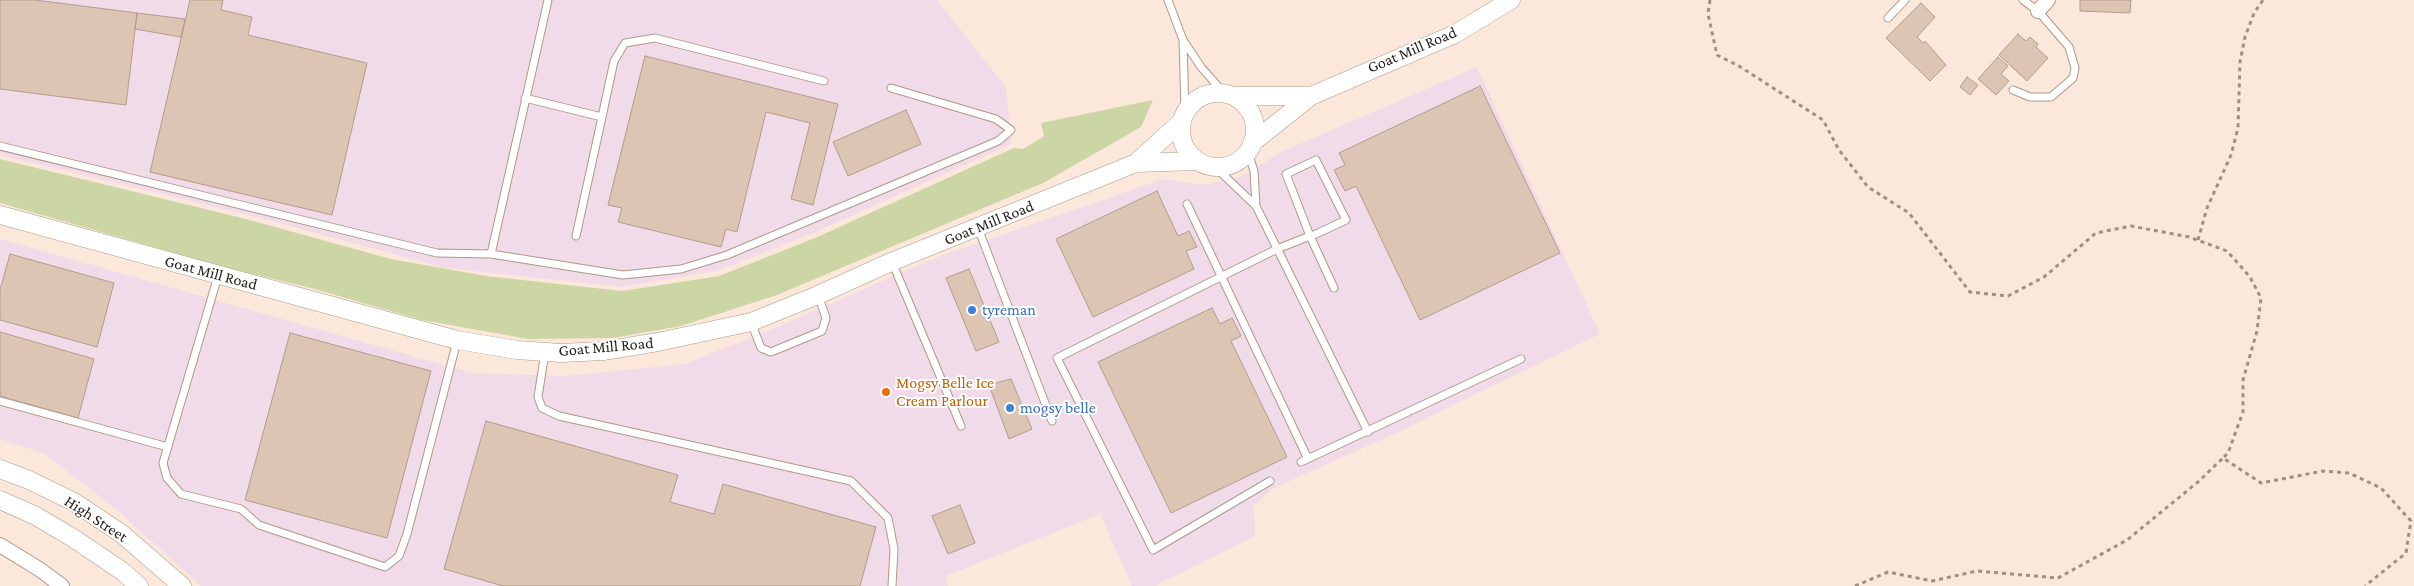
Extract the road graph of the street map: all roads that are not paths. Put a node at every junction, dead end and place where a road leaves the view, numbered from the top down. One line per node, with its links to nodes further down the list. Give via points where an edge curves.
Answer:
1 (548, 0): 15 (lane)
2 (1168, 0): 9 (lane)
3 (1512, 0): 14 (street, Goat Mill Road, via 1455,34)
4 (1905, 0): 8 (lane)
5 (2023, 0): 7 (lane)
6 (2048, 0): 7 (street)
7 (2038, 11): 12 (lane, via 2069,47 2075,68 2073,78 2051,97 2030,97)
8 (1888, 18)
9 (1183, 40): 13 (lane, via 1201,67); 16 (lane)
10 (824, 81): 17 (lane, via 655,38 625,43 614,61)
11 (891, 88): 30 (lane, via 996,120 1011,130 998,141 727,255 681,269 623,275)
12 (2014, 90)
13 (1228, 95): 14 (street, Goat Mill Road); 16 (street, via 1215,93 1197,99); 19 (street, via 1241,101 1252,116 1254,125)
14 (1311, 96): 19 (street, Goat Mill Road)
15 (525, 98): 17 (lane); 30 (lane)
16 (1183, 116): 20 (street, via 1182,139 1190,155); 21 (street, Goat Mill Road)
17 (602, 117): 27 (lane)
18 (0, 146): 30 (lane, via 437,253)
19 (1250, 147): 22 (street, via 1234,164); 24 (lane)
20 (1198, 161): 21 (street, Goat Mill Road); 22 (street)
21 (1136, 164): 26 (street, Goat Mill Road)
22 (1215, 167): 24 (lane)
23 (1187, 204): 33 (lane)
24 (1256, 206): 29 (lane)
25 (0, 215): 32 (street, Goat Mill Road)
26 (977, 227): 31 (street, Goat Mill Road); 41 (lane)
27 (576, 236)
28 (1310, 236): 28 (lane, via 1346,220 1316,160 1286,174); 29 (lane); 34 (lane)
29 (1277, 249): 33 (lane); 43 (lane)
30 (491, 254)
31 (892, 262): 35 (street, Goat Mill Road); 42 (lane)
32 (218, 275): 37 (street, Goat Mill Road); 44 (lane)
33 (1221, 277): 43 (lane, via 1305,460); 46 (lane, via 1056,358 1153,550)
34 (1334, 288)
35 (818, 295): 36 (street, Goat Mill Road); 36 (lane, via 826,318 822,331 771,352 761,348)
36 (751, 322): 38 (street, Goat Mill Road, via 603,351)
37 (457, 340): 38 (street, Goat Mill Road); 44 (lane, via 407,534 399,556 385,567 260,525 241,509 181,494 167,478 163,463)
38 (546, 352): 52 (lane, via 538,397 542,408 559,416 851,481 888,518 894,549)
39 (1521, 359): 43 (lane)
40 (0, 401): 44 (lane)
41 (1052, 421)
42 (961, 426)
43 (1368, 432)
44 (168, 447)
45 (0, 469): 51 (street, High Street, via 74,502 122,534)
46 (1270, 481)
47 (0, 500): 50 (street, High Street, via 73,538)
48 (0, 545): 49 (street)
49 (62, 586)
50 (139, 586)
51 (182, 586)
52 (892, 586)

